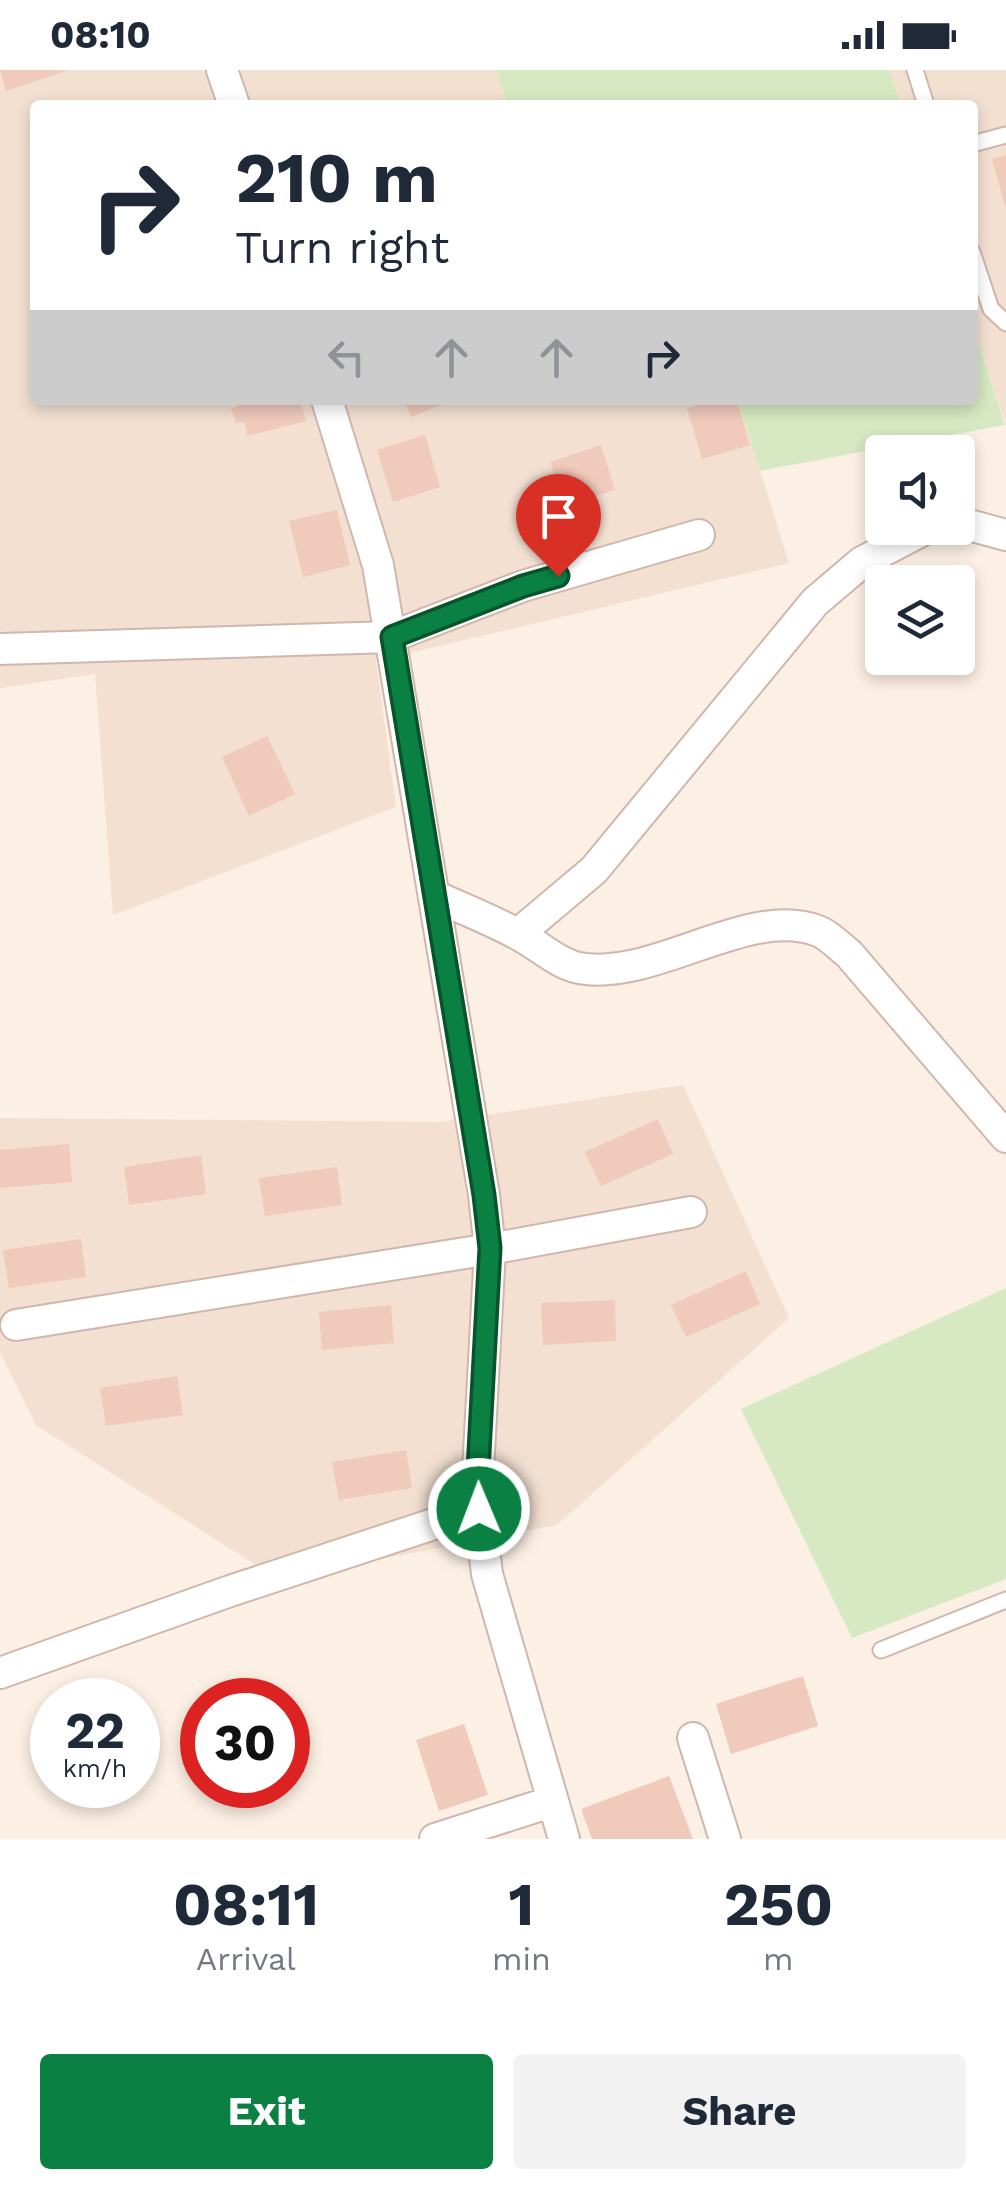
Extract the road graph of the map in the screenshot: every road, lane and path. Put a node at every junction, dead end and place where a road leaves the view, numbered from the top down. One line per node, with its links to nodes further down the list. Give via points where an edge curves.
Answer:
1 (222, 70): 3 (street)
2 (914, 70): 4 (lane)
3 (232, 100)
4 (924, 100)
5 (1006, 135): 6 (lane)
6 (978, 142)
7 (978, 271): 8 (lane, via 990,309)
8 (1006, 323)
9 (329, 405): 14 (street, via 378,565)
10 (975, 527): 12 (street)
11 (699, 535): 14 (street, via 523,586)
12 (1006, 535)
13 (891, 545): 17 (street, via 815,602 594,870)
14 (392, 637): 15 (street); 16 (street)
15 (0, 649)
16 (435, 896): 17 (street); 20 (street)
17 (518, 934): 18 (street, via 575,968 601,970 755,930 819,931 849,954)
18 (1006, 1137)
19 (691, 1212): 20 (street)
20 (490, 1248): 21 (street); 22 (street)
21 (16, 1325)
22 (479, 1509): 25 (street); 27 (street, via 487,1574)
23 (1006, 1600): 24 (lane)
24 (880, 1650)
25 (0, 1673)
26 (693, 1738): 30 (street)
27 (551, 1802): 28 (street); 29 (street)
28 (434, 1839)
29 (564, 1839)
30 (725, 1839)

